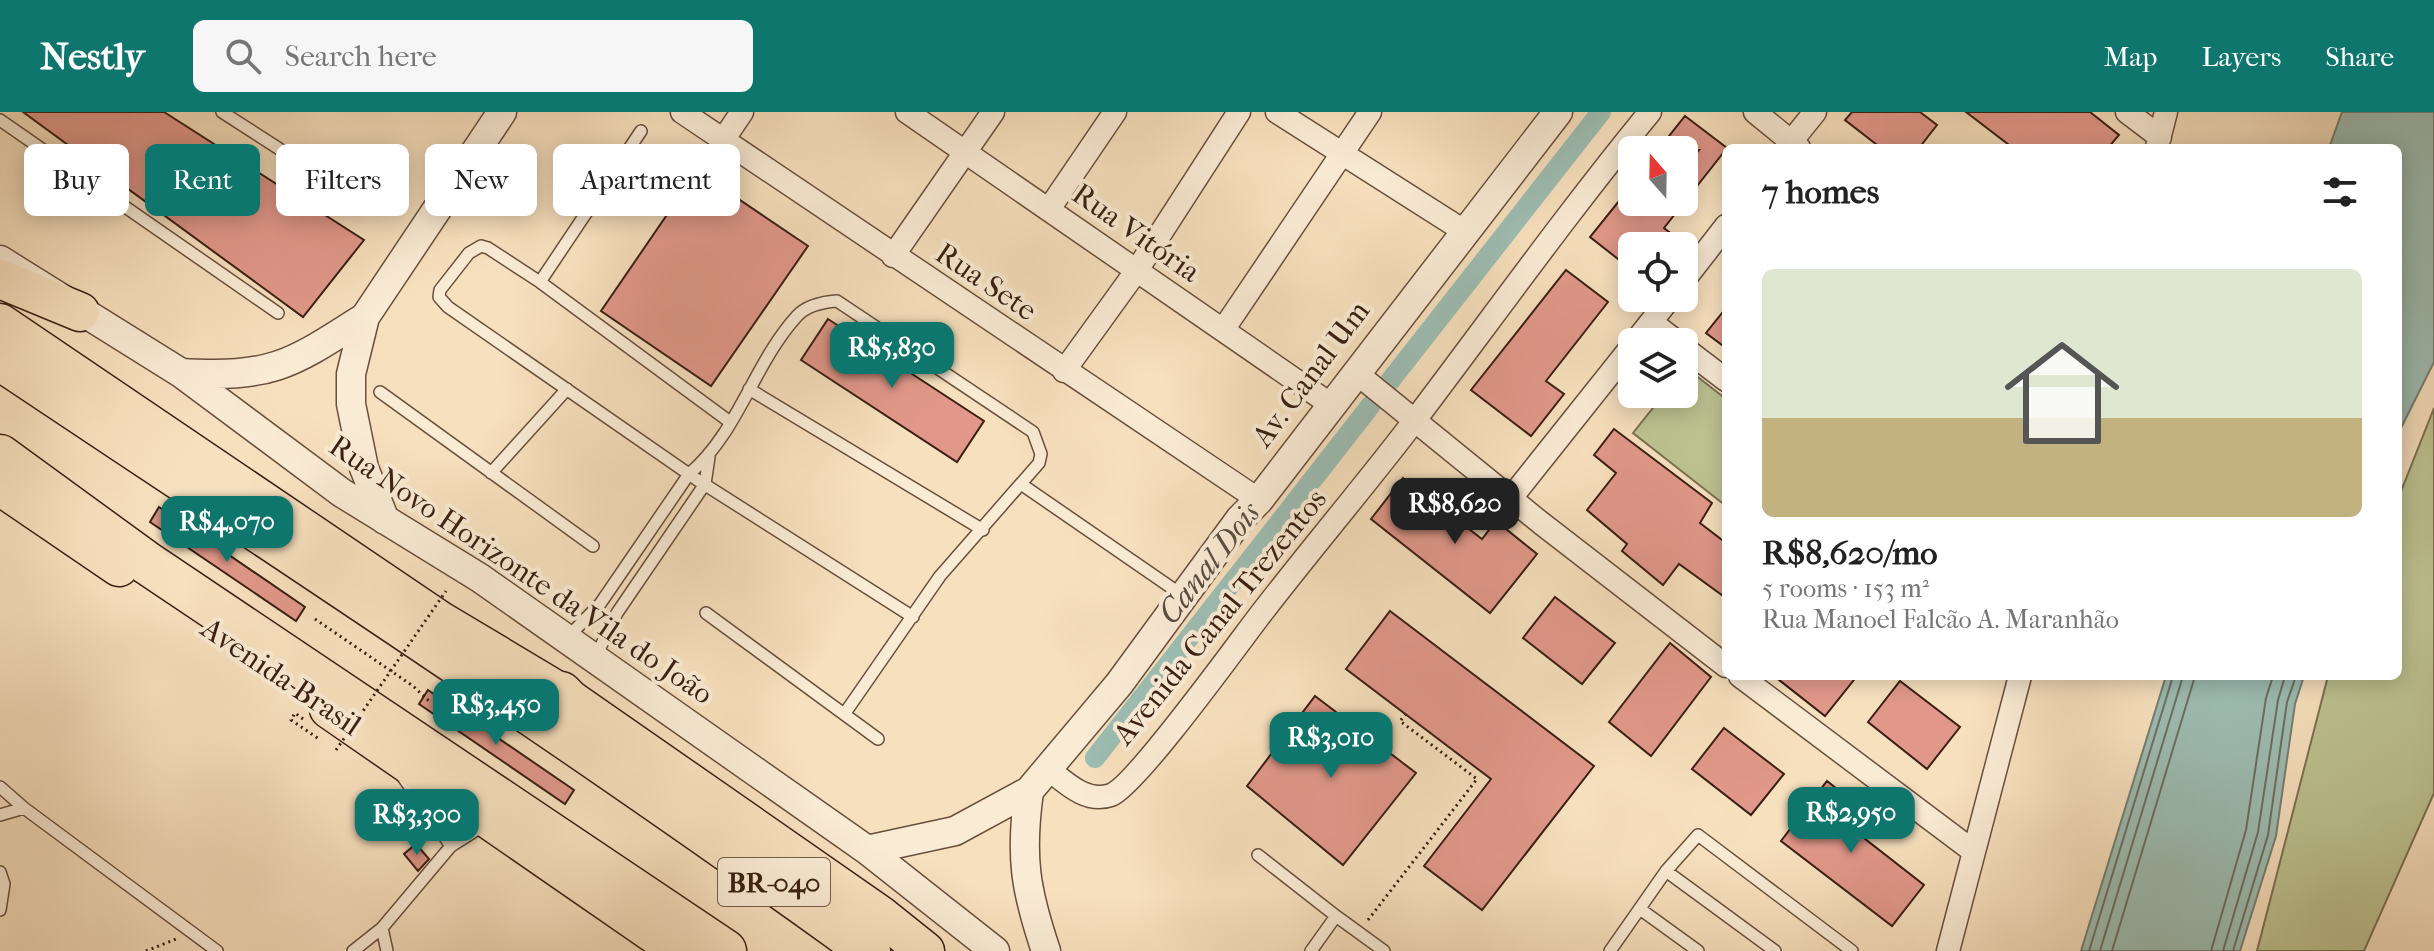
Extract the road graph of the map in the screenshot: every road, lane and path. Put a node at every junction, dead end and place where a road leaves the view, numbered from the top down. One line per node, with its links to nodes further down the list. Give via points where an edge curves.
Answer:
1 (222, 112): 23 (lane)
2 (502, 112): 38 (street)
3 (682, 112): 19 (street, Rua Sete)
4 (742, 112): 19 (street)
5 (907, 112): 24 (street, Rua Vitória)
6 (993, 112): 24 (street)
7 (1115, 112): 26 (street)
8 (1239, 112): 32 (street)
9 (1277, 112): 25 (street)
10 (1370, 112): 25 (street)
11 (1558, 112): 27 (street, Av. Canal Um)
12 (1650, 112): 55 (street, Avenida Canal Trezentos)
13 (1755, 112): 21 (street)
14 (1815, 112): 22 (street)
15 (2127, 112): 20 (street)
16 (2166, 112): 20 (street)
17 (0, 120): 37 (lane)
18 (641, 131): 34 (lane)
19 (723, 140): 29 (street, Rua Sete)
20 (2158, 142)
21 (1790, 144)
22 (1793, 144)
23 (276, 147)
24 (967, 152): 26 (street, Rua Vitória); 29 (street)
25 (1342, 154): 27 (street); 43 (street)
26 (1049, 209): 32 (street, Rua Vitória)
27 (1464, 231): 48 (street, Av. Canal Um)
28 (1722, 231): 31 (street)
29 (893, 256): 47 (street, Rua Sete)
30 (0, 260): 35 (street, Rua Novo Horizonte da Vila do João)
31 (1698, 262)
32 (1137, 270): 43 (street, Rua Vitória); 47 (street)
33 (0, 279): 35 (highway)
34 (540, 282): 51 (lane, via 481,246 469,253 439,297); 56 (lane)
35 (80, 312): 49 (street, Rua Novo Horizonte da Vila do João)
36 (1659, 312): 39 (street)
37 (278, 313)
38 (365, 317): 49 (street, via 294,362 227,375); 66 (street, via 351,374 351,404 364,468)
39 (1651, 322): 41 (street); 42 (street)
40 (0, 323): 80 (highway, via 439,620)
41 (1646, 328)
42 (1659, 328)
43 (1223, 330): 54 (street, Rua Vitória)
44 (0, 359): 91 (highway, BR-040)
45 (1698, 359): 50 (street)
46 (1618, 364): 64 (street)
47 (1064, 371): 65 (street, Rua Sete)
48 (1355, 372): 54 (street, Av. Canal Um); 55 (street)
49 (181, 373): 66 (street, Rua Novo Horizonte da Vila do João)
50 (1722, 377)
51 (567, 389): 59 (lane); 60 (lane)
52 (749, 389): 56 (lane); 62 (lane, via 798,315 837,301 1033,432 1041,454); 67 (lane)
53 (380, 392): 59 (lane)
54 (1330, 404): 65 (street, Av. Canal Um)
55 (1414, 421): 64 (street); 87 (street, Avenida Canal Trezentos, via 1123,786 1112,795 1095,797 1078,792)
56 (730, 422): 58 (lane)
57 (0, 456): 111 (highway, Avenida Brasil / BR-040, via 147,563)
58 (709, 457): 60 (lane); 61 (lane)
59 (491, 473): 68 (lane)
60 (689, 474): 61 (lane); 74 (lane, via 600,604)
61 (705, 484): 72 (lane); 75 (lane, via 617,613)
62 (1021, 484): 67 (lane); 70 (lane)
63 (0, 486): 85 (highway, Avenida Brasil)
64 (1511, 498): 76 (street)
65 (1259, 500): 70 (street, Av. Canal Um)
66 (385, 520): 74 (street, Rua Novo Horizonte da Vila do João)
67 (983, 530): 72 (lane, via 940,576)
68 (593, 546)
69 (446, 591): 77 (path, bridge)
70 (1184, 596): 87 (street, Av. Canal Um)
71 (706, 613): 82 (lane)
72 (913, 617): 82 (lane)
73 (315, 619): 77 (path)
74 (566, 639): 75 (street, Rua Novo Horizonte da Vila do João)
75 (594, 659): 95 (street, Rua Novo Horizonte da Vila do João)
76 (1722, 662)
77 (393, 672): 81 (path); 86 (path, bridge)
78 (1746, 680): 96 (street)
79 (2019, 680): 96 (street)
80 (561, 693): 91 (highway); 113 (highway)
81 (429, 701)
82 (845, 713): 84 (lane)
83 (1406, 714): 105 (path, via 1400,721 1477,779)
84 (878, 739)
85 (382, 747): 93 (highway, Avenida Brasil); 94 (lane)
86 (336, 750)
87 (1047, 768): 89 (street, Av. Canal Um)
88 (0, 787): 90 (lane)
89 (1029, 791): 95 (street, via 955,831); 115 (street, via 1023,831 1027,897)
90 (24, 808): 92 (lane); 104 (lane)
91 (679, 813): 112 (highway, BR-040)
92 (0, 815)
93 (490, 822): 94 (lane); 110 (highway, Avenida Brasil)
94 (451, 846): 103 (lane)
95 (867, 850): 114 (street, Rua Novo Horizonte da Vila do João)
96 (1973, 851): 122 (street)
97 (1258, 855): 102 (lane)
98 (1666, 871): 100 (lane); 120 (lane); 121 (lane, via 1698,835)
99 (0, 872): 101 (lane)
100 (1640, 909): 118 (lane); 119 (lane)
101 (0, 910)
102 (1336, 916): 105 (lane); 116 (lane)
103 (382, 928): 108 (lane); 109 (lane)
104 (187, 929): 106 (path, via 171,943); 107 (lane)
105 (1359, 932): 117 (lane)
106 (146, 951)
107 (217, 951)
108 (353, 951)
109 (387, 951)
110 (679, 951)
111 (725, 951)
112 (869, 951)
113 (925, 951)
114 (995, 951)
115 (1046, 951)
116 (1311, 951)
117 (1384, 951)
118 (1610, 951)
119 (1698, 951)
120 (1775, 951)
121 (1852, 951)
122 (1948, 951)

